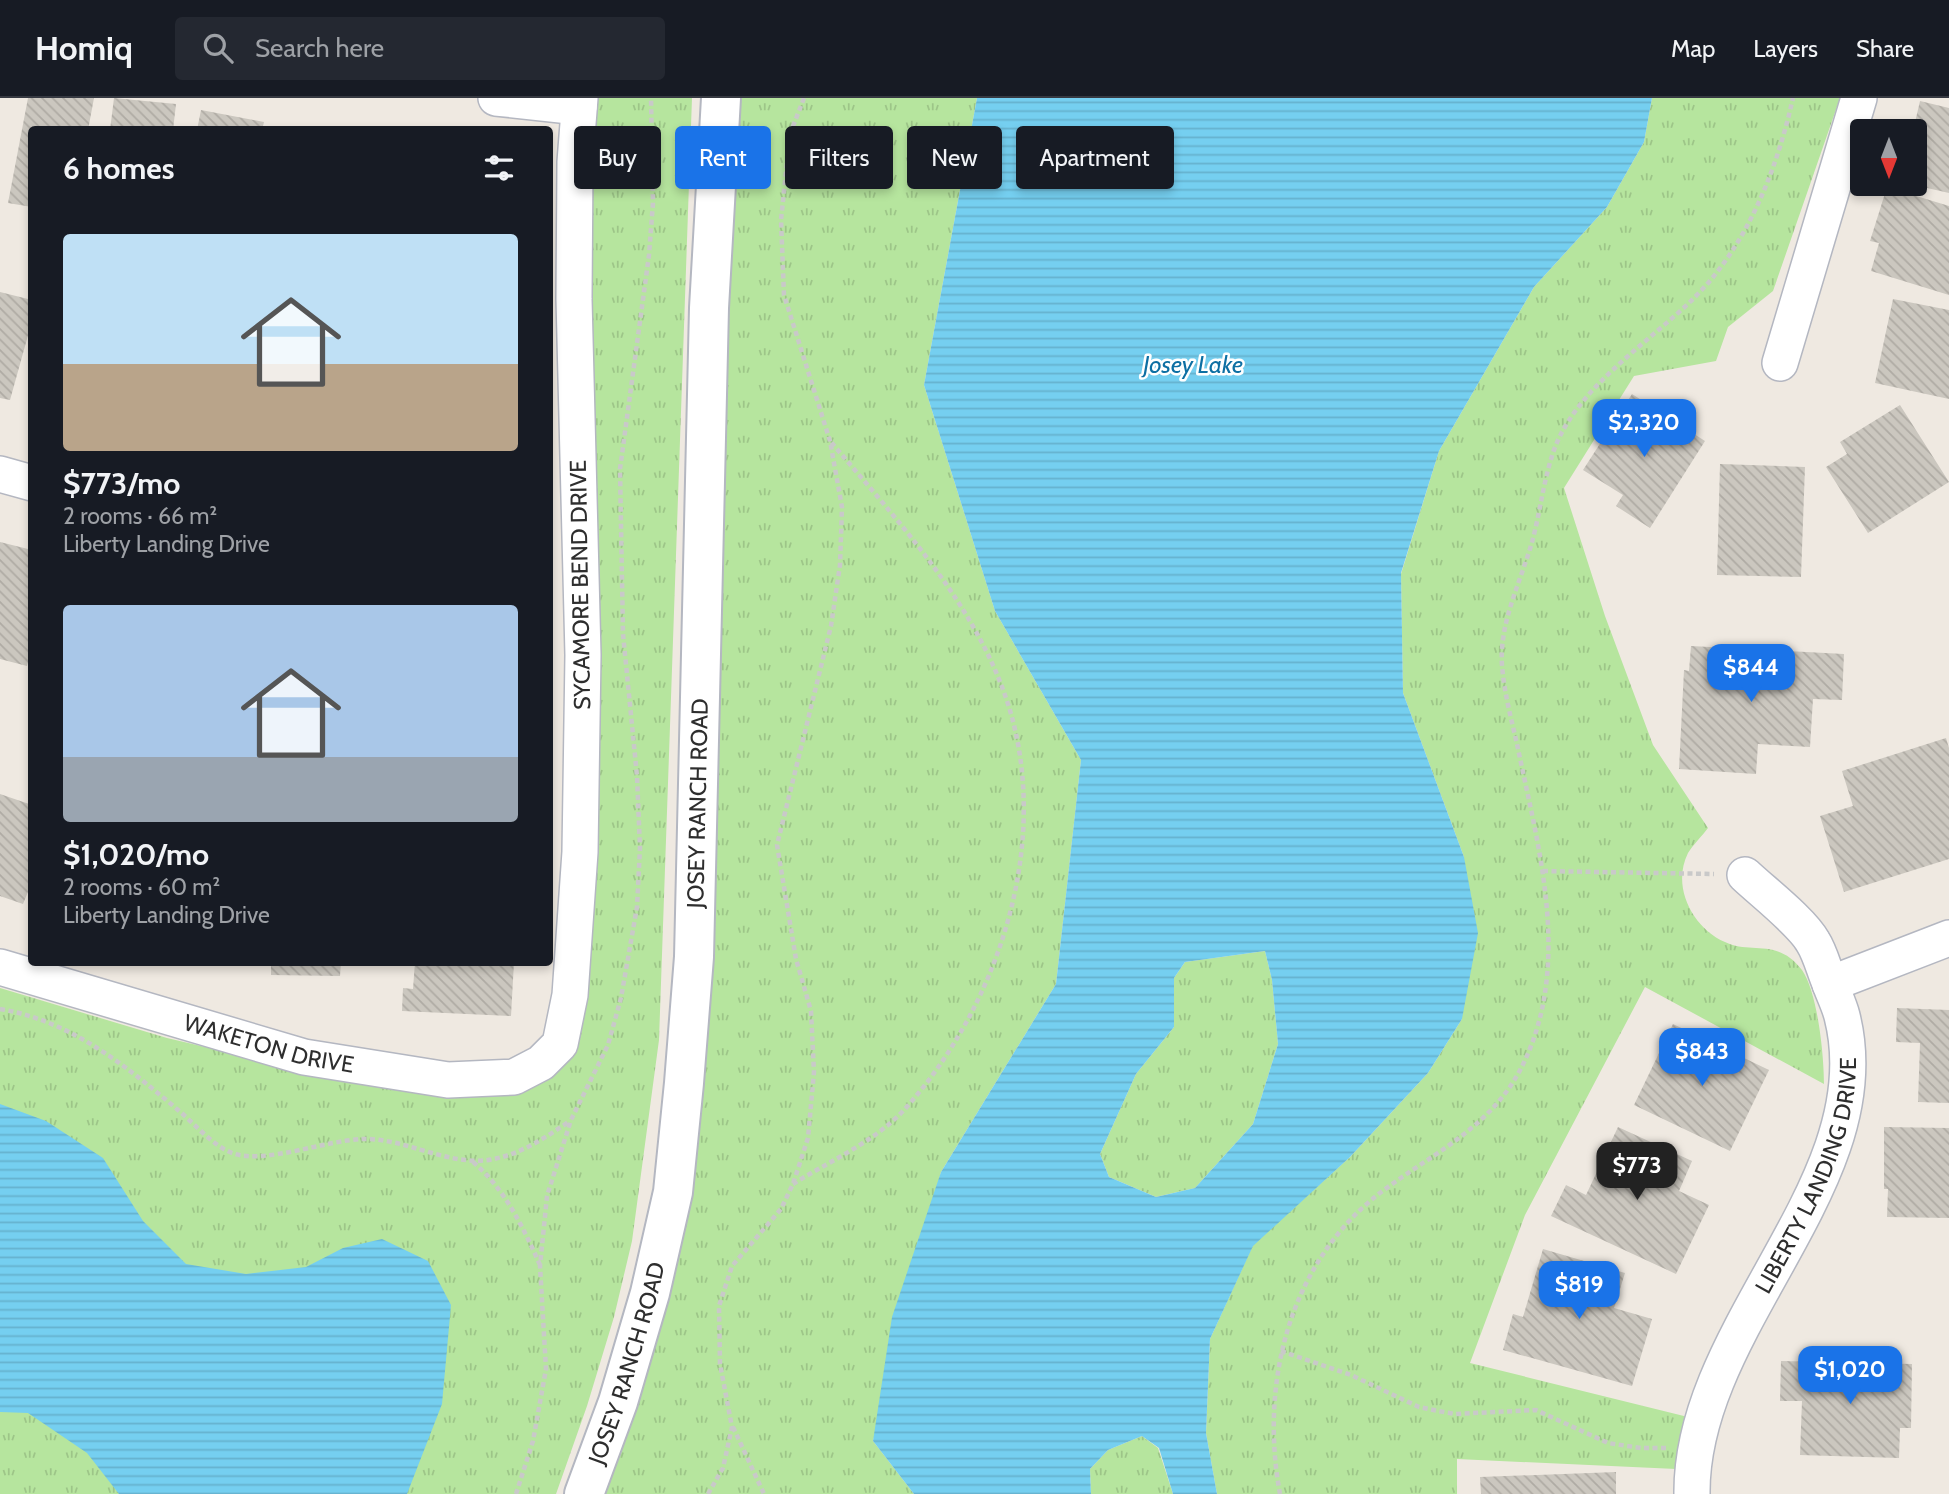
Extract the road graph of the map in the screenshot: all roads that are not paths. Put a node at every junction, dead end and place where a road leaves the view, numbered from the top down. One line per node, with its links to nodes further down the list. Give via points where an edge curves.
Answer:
1 (496, 98): 4 (street)
2 (721, 98): 14 (street, JOSEY RANCH ROAD, via 709,308 694,957 684,1083 673,1192 650,1293 618,1402)
3 (1859, 98): 5 (street)
4 (580, 102): 8 (street, SYCAMORE BEND DRIVE)
5 (1780, 363)
6 (0, 474): 7 (street)
7 (28, 482)
8 (565, 525): 13 (street, SYCAMORE BEND DRIVE, via 583,655 580,852 572,969 560,1044)
9 (1745, 874): 12 (street, LIBERTY LANDING DRIVE, via 1813,941)
10 (1949, 938): 12 (street)
11 (0, 967): 13 (street, WAKETON DRIVE, via 304,1057 448,1080 514,1077)
12 (1830, 984): 15 (street, LIBERTY LANDING DRIVE, via 1842,1017 1848,1078 1842,1115 1810,1197 1723,1366 1698,1447)
13 (541, 1063)
14 (584, 1494)
15 (1692, 1494)

